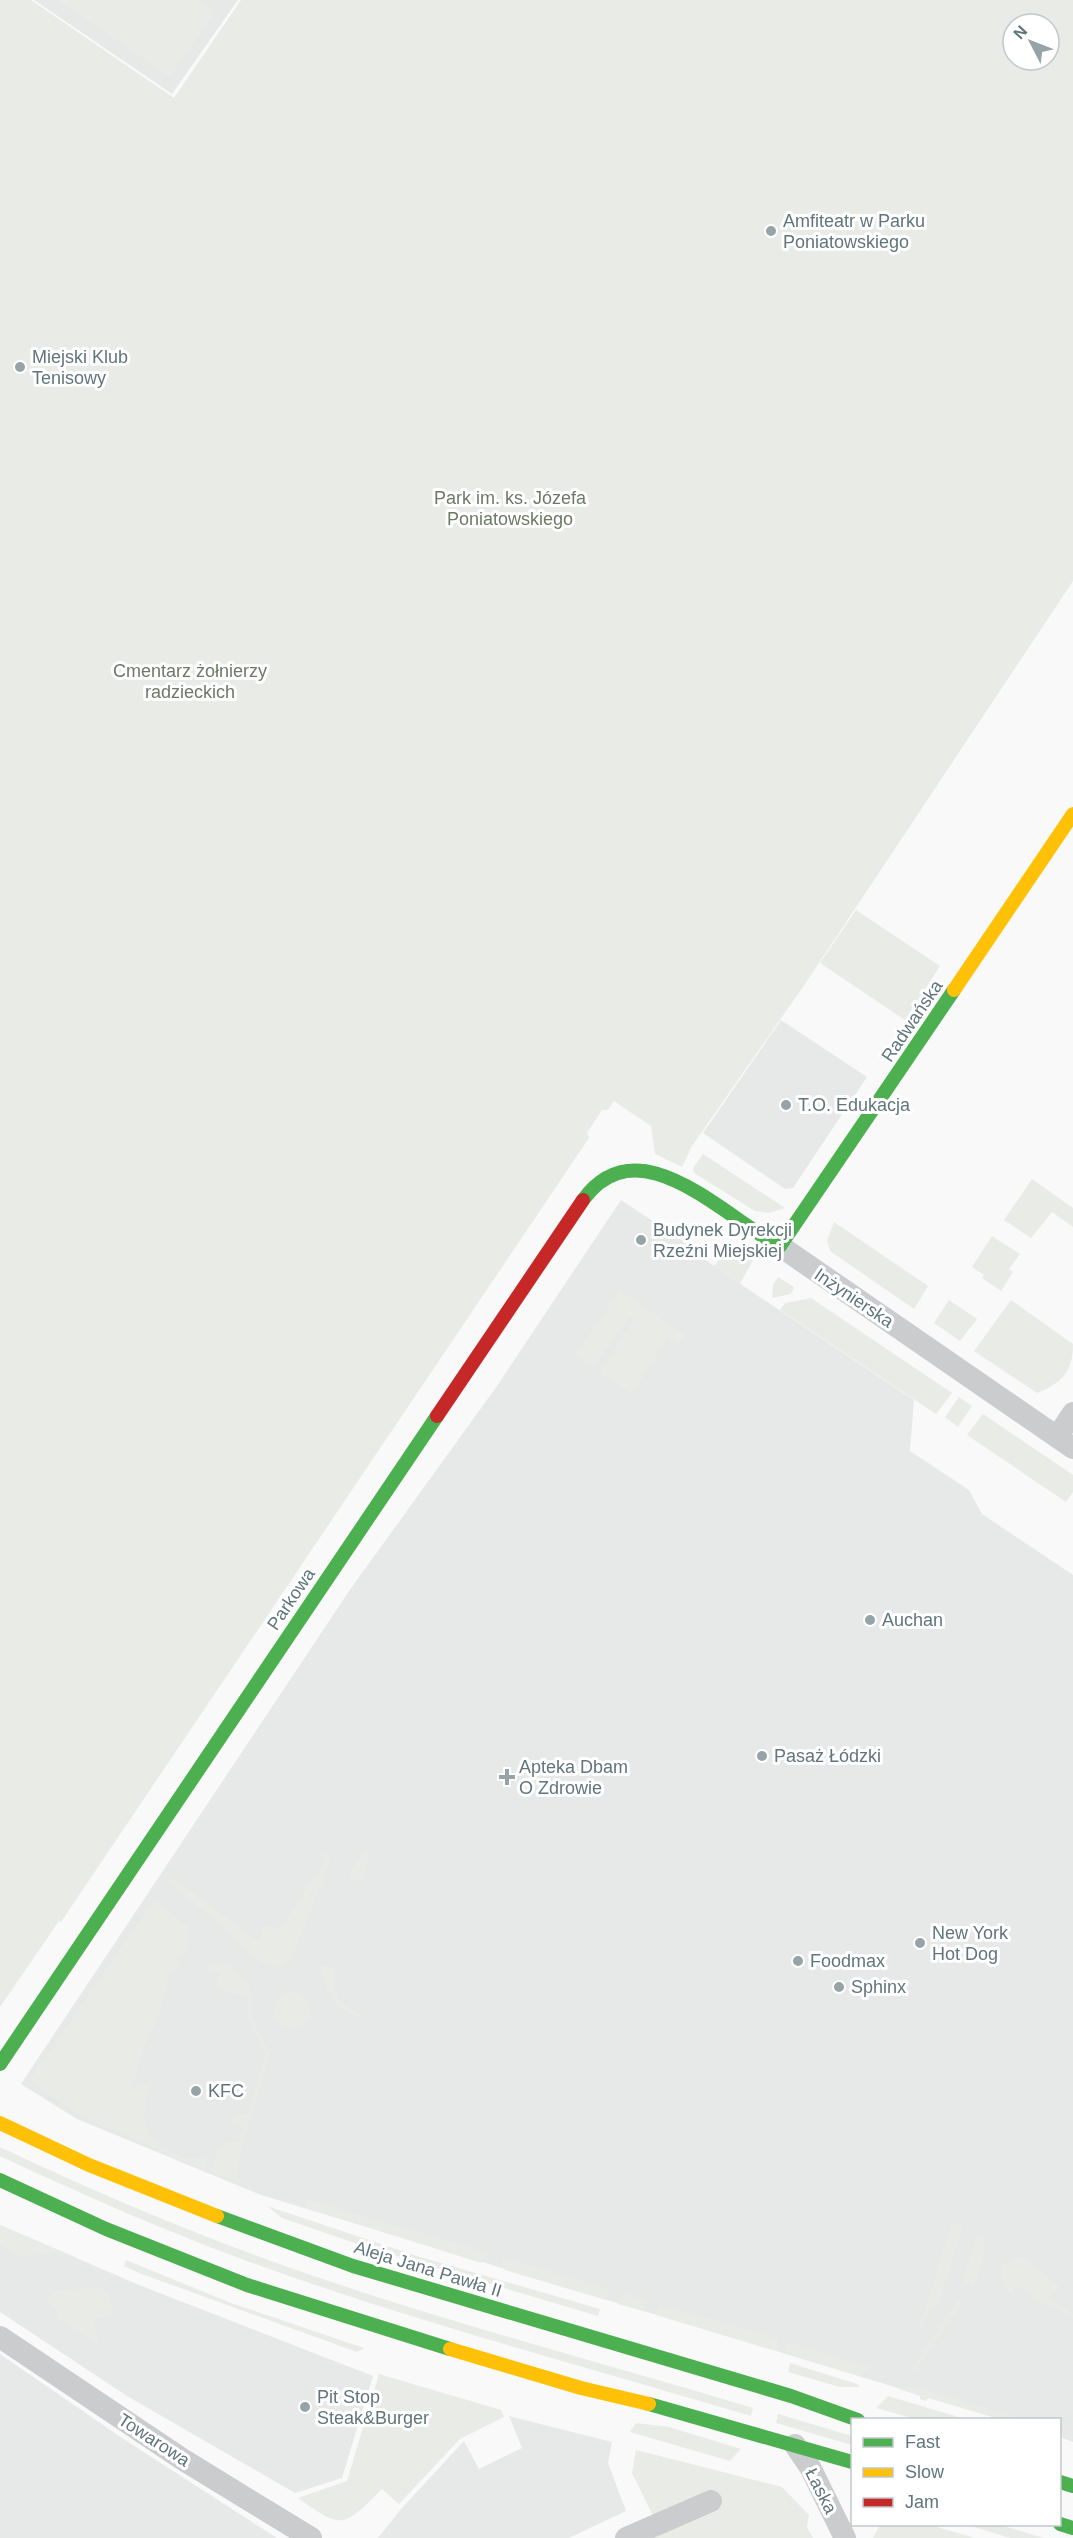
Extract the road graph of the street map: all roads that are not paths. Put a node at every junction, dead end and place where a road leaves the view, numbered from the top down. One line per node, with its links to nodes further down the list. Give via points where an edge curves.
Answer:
1 (1073, 814): 3 (main road, Radwańska)
2 (627, 1170): 3 (main road, Inżynierska, via 646,1169 669,1175); 6 (main road, Parkowa, via 607,1178 585,1197)
3 (780, 1246): 5 (street, Inżynierska)
4 (1073, 1413): 5 (street)
5 (1065, 1442)
6 (0, 2064)
7 (0, 2123): 10 (main road, Aleja Jana Pawła II, via 89,2165 277,2240)
8 (0, 2180): 11 (main road, via 117,2233 324,2311 581,2388)
9 (0, 2337): 14 (street, Towarowa)
10 (852, 2418)
11 (795, 2445): 12 (main road); 16 (street, Łaska)
12 (851, 2462)
13 (711, 2501): 15 (street)
14 (311, 2538)
15 (626, 2538)
16 (845, 2538)

